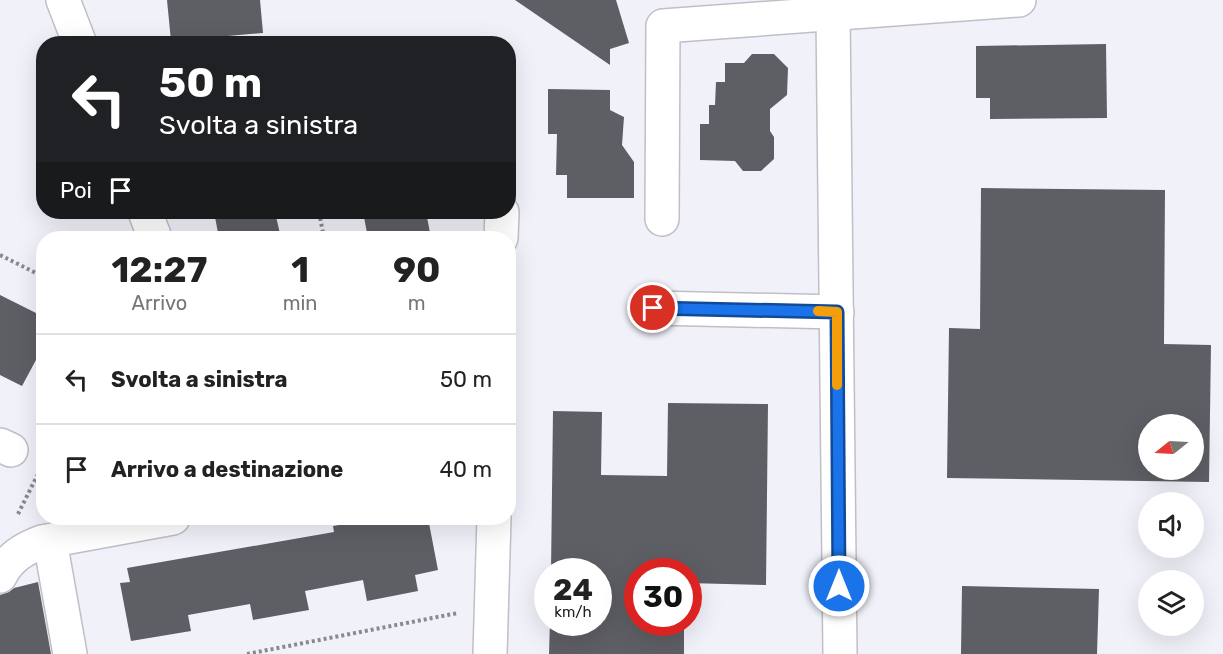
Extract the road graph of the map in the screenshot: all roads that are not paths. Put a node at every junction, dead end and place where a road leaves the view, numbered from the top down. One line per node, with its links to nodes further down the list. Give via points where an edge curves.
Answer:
1 (63, 0): 5 (street)
2 (1019, 0): 4 (street)
3 (662, 13): 4 (street); 6 (street)
4 (833, 14): 8 (street)
5 (77, 36)
6 (662, 219)
7 (653, 308): 8 (street)
8 (837, 312): 15 (street)
9 (133, 525): 11 (street)
10 (494, 525): 14 (street)
11 (50, 540): 12 (street, via 23,549); 13 (street)
12 (0, 576)
13 (70, 654)
14 (490, 654)
15 (840, 654)

